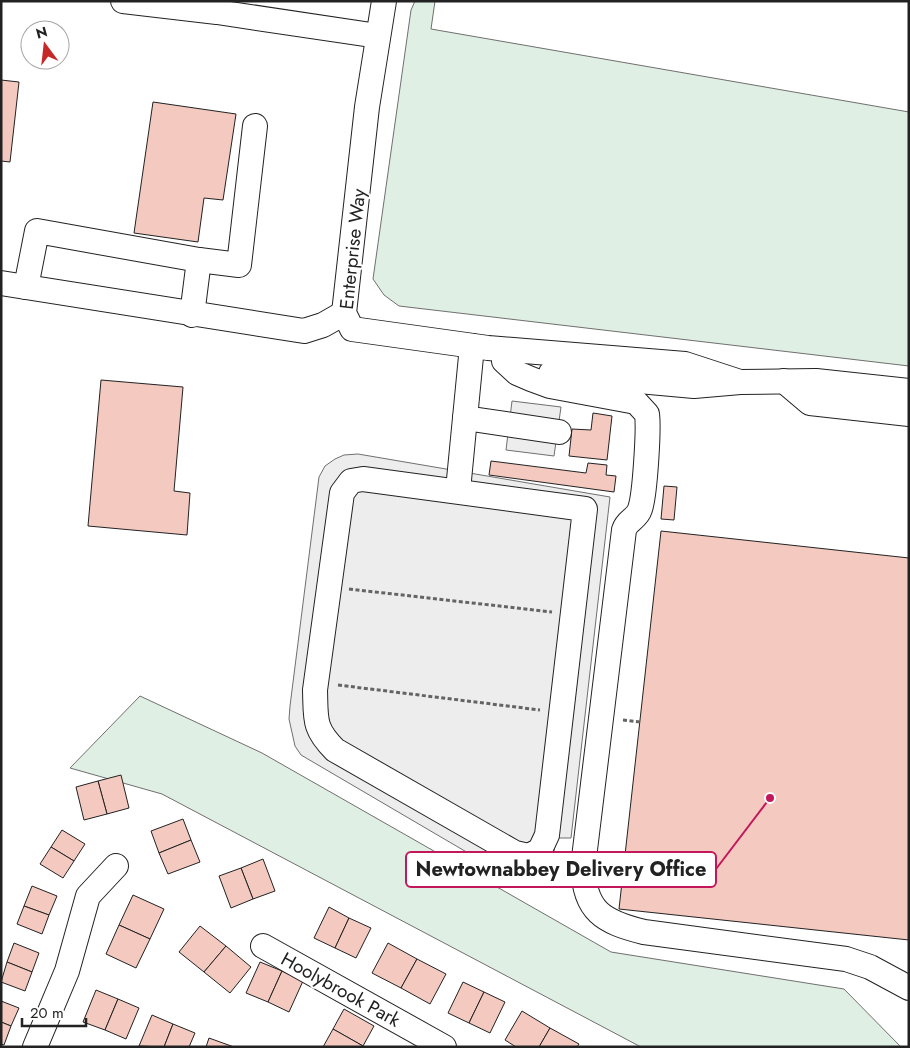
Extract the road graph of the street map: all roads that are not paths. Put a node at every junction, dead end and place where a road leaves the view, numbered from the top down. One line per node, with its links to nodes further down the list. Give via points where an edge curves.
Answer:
1 (384, 1): 4 (street, Enterprise Way)
2 (136, 2): 3 (street)
3 (218, 7): 4 (street)
4 (378, 36): 9 (street, Enterprise Way)
5 (255, 126): 6 (street, via 239,265)
6 (199, 260): 8 (street, via 37,230); 10 (street)
7 (1, 283): 8 (street)
8 (26, 287): 10 (street)
9 (344, 312): 10 (street, via 323,325 304,331); 11 (street, Enterprise Way, via 352,329)
10 (192, 315)
11 (488, 352): 13 (street, Enterprise Way, via 685,364); 13 (street, via 549,372 694,386); 16 (street); 21 (street, via 531,379 550,386 636,402 647,414 642,501 637,516 628,522 624,530 583,866 586,893 591,904 617,925 644,932 846,959 870,967)
12 (784, 381): 13 (street); 14 (street, via 816,381); 15 (street, via 810,403)
13 (740, 382)
14 (909, 391)
15 (909, 414)
16 (465, 418): 17 (street); 18 (street)
17 (559, 432)
18 (458, 490): 18 (street, via 584,509 548,835 540,850 529,856 515,853 335,750 321,736 316,722 316,683 342,493 351,481 363,479)
19 (116, 866): 23 (street, via 88,896 67,971)
20 (263, 946): 22 (street, Hoolybrook Park)
21 (909, 988)
22 (408, 1038): 24 (street, Hoolybrook Park)
23 (35, 1047)
24 (444, 1047)

